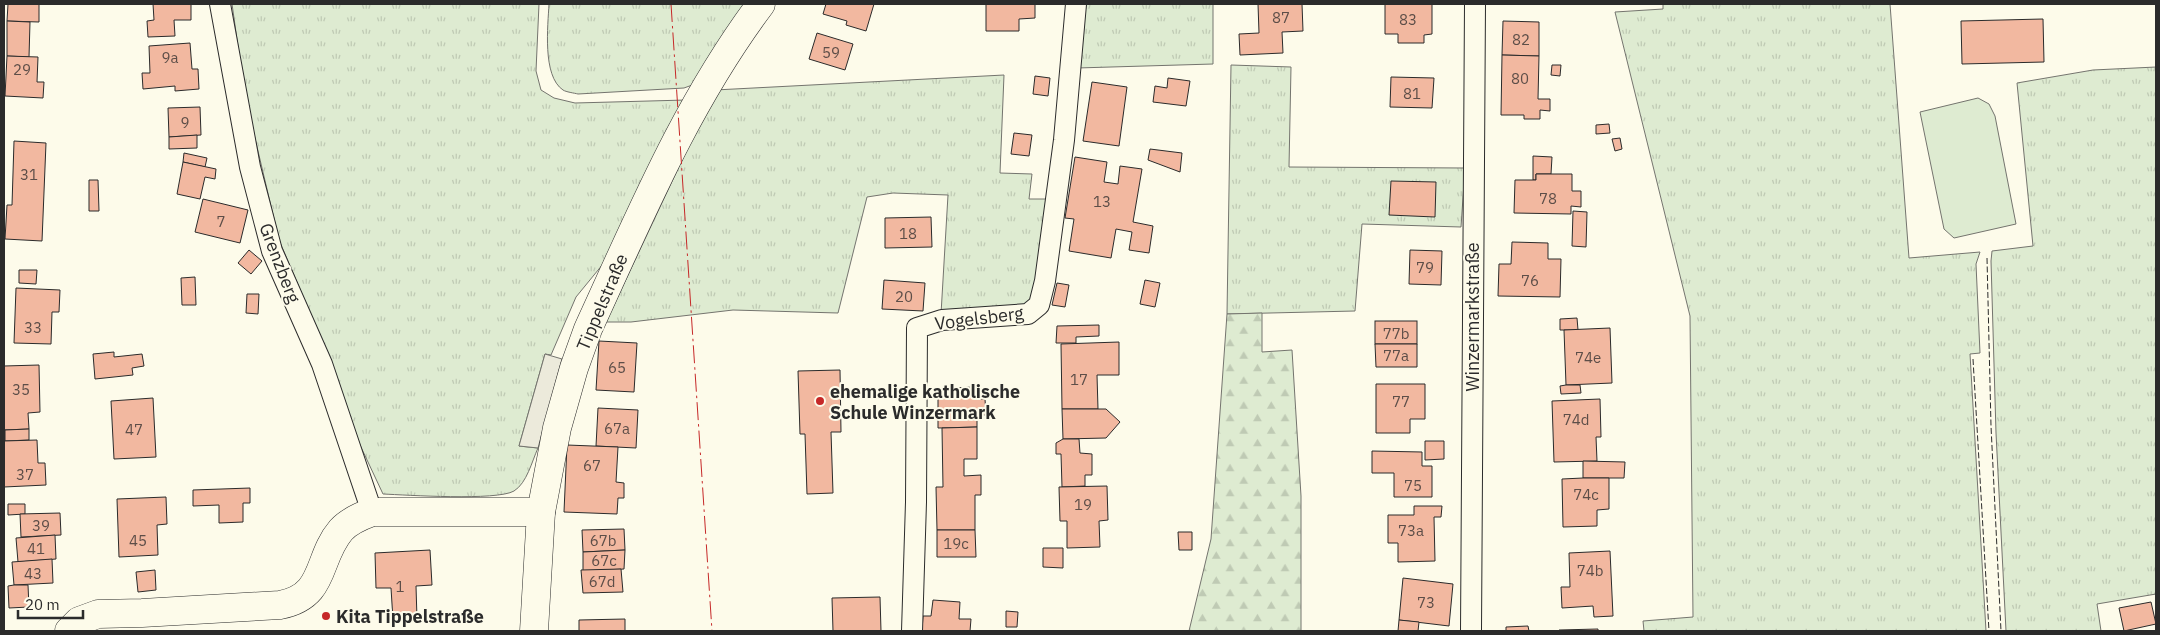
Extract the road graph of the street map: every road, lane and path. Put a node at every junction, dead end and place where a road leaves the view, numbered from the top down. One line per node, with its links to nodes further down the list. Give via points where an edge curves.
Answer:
1 (220, 4): 5 (street, Grenzberg, via 264,226 322,364)
2 (761, 4): 6 (street, Tippelstraße, via 719,64 676,139 588,329 556,428)
3 (1076, 4): 9 (street, Vogelsberg, via 1064,140 1039,305 1028,314 942,320 917,328)
4 (1475, 4): 10 (street, Winzermarkstraße)
5 (372, 512): 6 (street); 7 (street, via 341,530 313,586 294,602 98,614 79,621)
6 (541, 512): 8 (street, Tippelstraße)
7 (69, 631)
8 (534, 631)
9 (912, 631)
10 (1471, 631)

